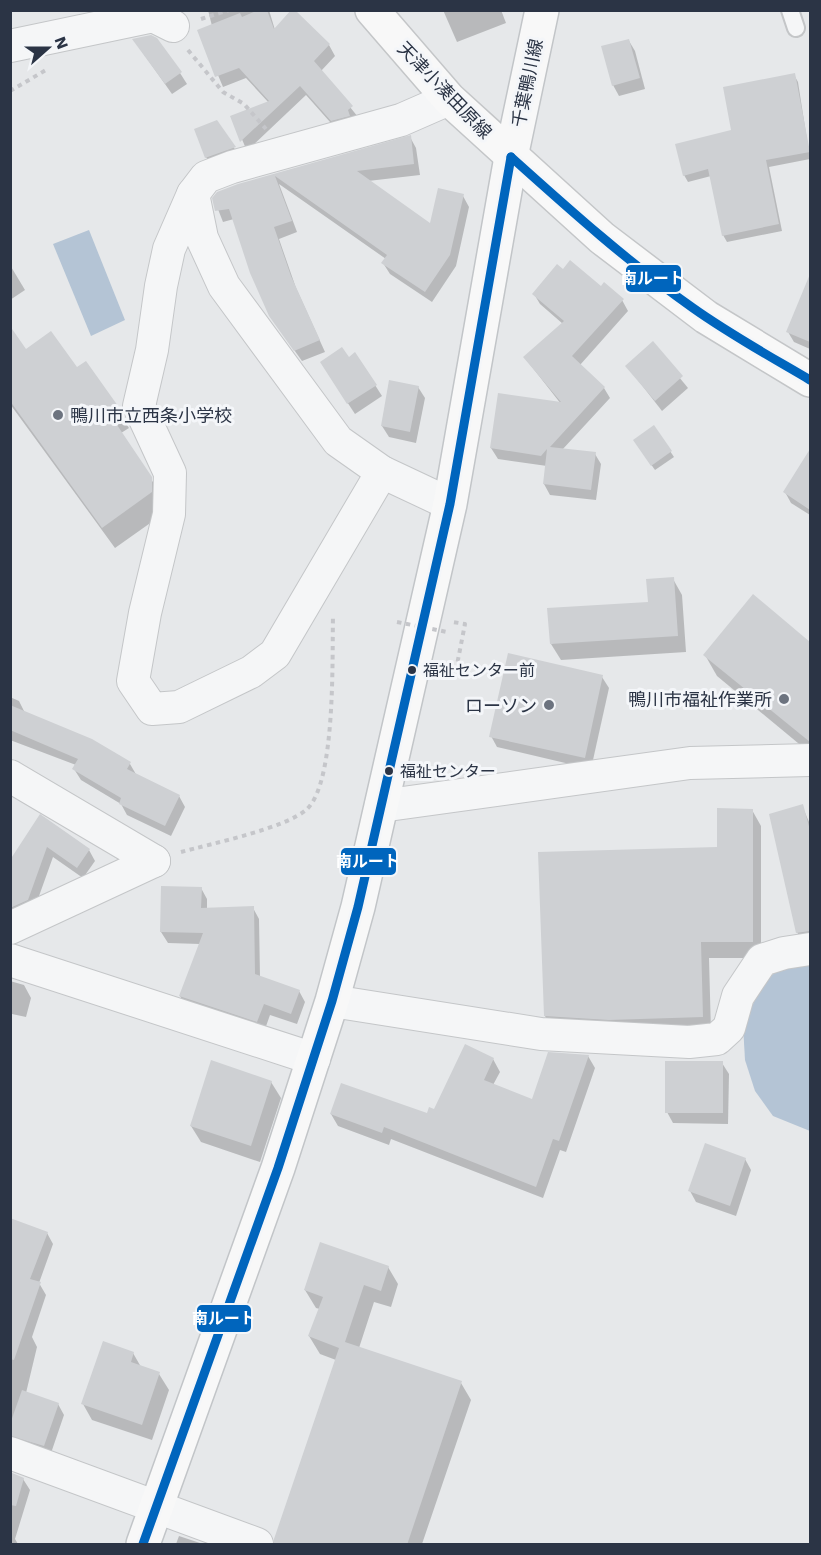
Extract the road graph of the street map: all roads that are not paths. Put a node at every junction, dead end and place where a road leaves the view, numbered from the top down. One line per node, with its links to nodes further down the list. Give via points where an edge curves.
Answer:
1 (372, 10): 7 (main road, 天津小湊田原線)
2 (542, 10): 8 (main road, 千葉鴨川線)
3 (790, 10): 5 (lane)
4 (173, 26): 6 (street, via 153,16)
5 (796, 28)
6 (10, 46)
7 (449, 99): 8 (main road, 天津小湊田原線); 9 (street, via 401,120 206,177)
8 (511, 157): 10 (main road, 天津小湊田原線, via 602,238 678,298); 12 (main road, 千葉鴨川線)
9 (194, 194): 11 (street, via 202,238 224,286 338,441); 11 (street, via 169,249 139,406 170,472 169,514 133,681 152,709 179,706 251,672 275,654)
10 (810, 380)
11 (382, 472): 12 (street)
12 (450, 504): 15 (main road, 千葉鴨川線)
13 (810, 760): 15 (street, via 690,763)
14 (10, 776): 16 (street, via 154,861)
15 (381, 806): 19 (main road, 千葉鴨川線)
16 (10, 928)
17 (810, 950): 19 (street, via 762,960 738,996 729,1028 717,1040 541,1034)
18 (10, 960): 20 (street)
19 (332, 1001): 20 (main road, 千葉鴨川線)
20 (314, 1059): 22 (main road, 千葉鴨川線, via 240,1281)
21 (10, 1453): 22 (street)
22 (156, 1506): 23 (main road, 千葉鴨川線); 24 (street)
23 (142, 1545)
24 (257, 1545)

